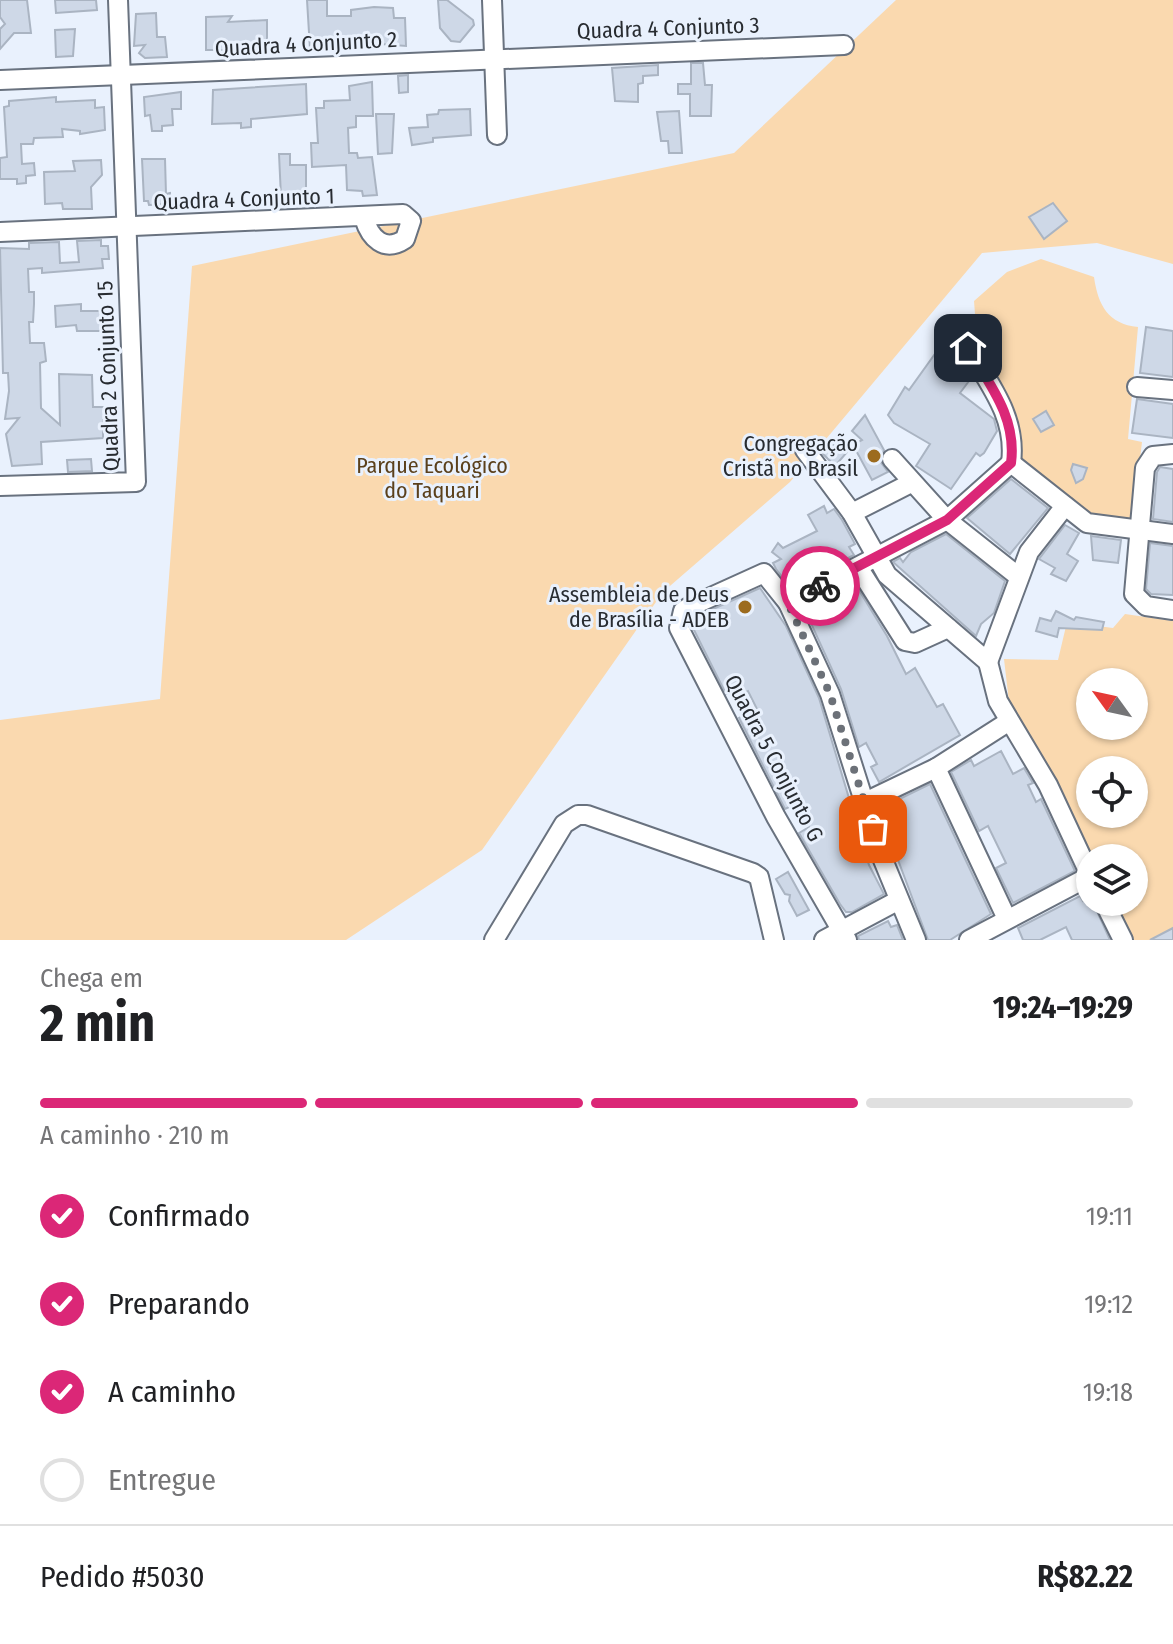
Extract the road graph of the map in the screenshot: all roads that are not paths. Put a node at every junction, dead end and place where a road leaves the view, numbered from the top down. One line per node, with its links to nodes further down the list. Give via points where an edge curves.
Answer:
1 (118, 0): 5 (street)
2 (492, 0): 4 (street)
3 (844, 45): 4 (street, Quadra 4 Conjunto 3)
4 (495, 59): 5 (street, Quadra 4 Conjunto 2); 7 (street)
5 (121, 77): 6 (street, Quadra 4 Conjunto 2); 9 (street)
6 (0, 80)
7 (497, 135)
8 (364, 218): 9 (street, Quadra 4 Conjunto 1)
9 (126, 228): 10 (street, Quadra 4 Conjunto 1); 19 (street, Quadra 2 Conjunto 15, via 136,482)
10 (0, 232)
11 (968, 348): 17 (street, via 1007,415 1013,437)
12 (1137, 387): 13 (street)
13 (1173, 390)
14 (805, 450): 21 (street)
15 (1173, 454): 23 (street, via 1158,454 1148,461)
16 (892, 459): 18 (street)
17 (1011, 463): 20 (street); 22 (street)
18 (911, 483): 21 (street); 22 (street)
19 (0, 486)
20 (1065, 506): 23 (street, via 1087,523); 26 (street, via 1036,540)
21 (852, 513): 25 (street)
22 (947, 520): 25 (street); 26 (street)
23 (1140, 530): 24 (street); 28 (street, via 1134,594 1146,606)
24 (1173, 534)
25 (866, 562): 27 (street); 29 (street); 29 (street, via 905,641 915,643)
26 (1019, 577): 30 (street)
27 (788, 603): 33 (street, via 830,694); 39 (street, Quadra 5 Conjunto G, via 768,574 756,575 689,607 679,622 681,634 776,817)
28 (1173, 610)
29 (948, 628): 30 (street)
30 (988, 662): 31 (street)
31 (1008, 722): 32 (street); 34 (street, via 1048,785)
32 (936, 768): 33 (street); 38 (street)
33 (865, 802): 36 (street)
34 (1076, 846)
35 (1076, 885): 38 (street)
36 (899, 900): 39 (street); 43 (street)
37 (1111, 916): 45 (street)
38 (1005, 928): 44 (street)
39 (845, 935): 42 (street)
40 (494, 940): 41 (street, via 564,824 578,815 753,873 759,877)
41 (774, 940)
42 (824, 940)
43 (916, 940)
44 (969, 940)
45 (1123, 940)

